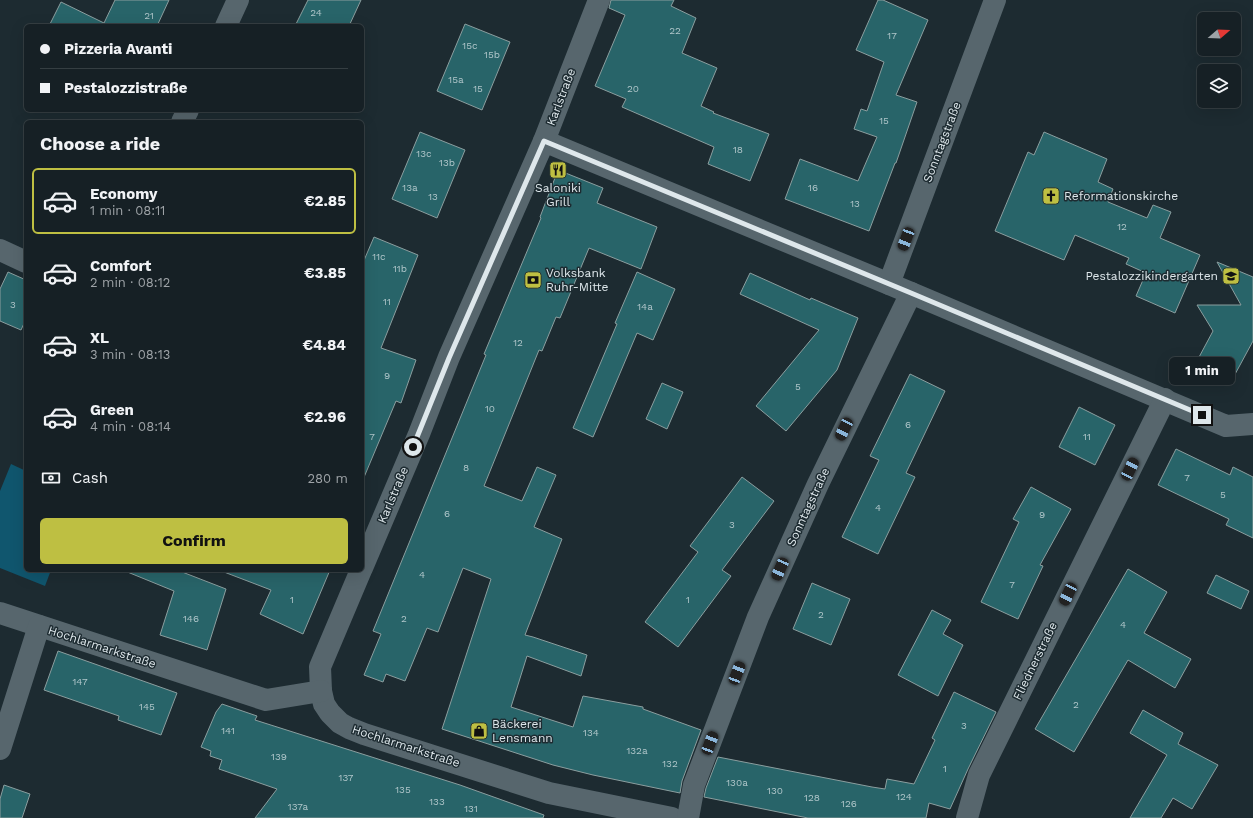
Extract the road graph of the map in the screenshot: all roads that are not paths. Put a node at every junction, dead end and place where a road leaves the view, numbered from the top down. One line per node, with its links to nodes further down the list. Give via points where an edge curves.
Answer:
1 (238, 0): 4 (street)
2 (599, 0): 5 (street, Karlstraße)
3 (995, 0): 8 (street, Sonntagstraße)
4 (227, 24)
5 (544, 141): 8 (street); 12 (street, Karlstraße, via 449,358)
6 (0, 250): 7 (street)
7 (24, 261)
8 (889, 284): 9 (street)
9 (911, 293): 10 (street); 20 (street, Sonntagstraße, via 818,484 758,617 694,785)
10 (1164, 399): 11 (street, via 1226,426); 21 (street, Fliednerstraße, via 979,775)
11 (1253, 424)
12 (364, 564)
13 (361, 572): 16 (street, Karlstraße, via 320,668)
14 (0, 613): 15 (street, Hochlarmarkstraße)
15 (39, 626): 16 (street, Hochlarmarkstraße, via 266,700); 17 (street)
16 (321, 691): 18 (street, Hochlarmarkstraße, via 324,704 330,713 340,723 354,730 549,793)
17 (0, 749)
18 (583, 809): 19 (street, Hochlarmarkstraße)
19 (672, 818)
20 (688, 818)
21 (967, 818)

